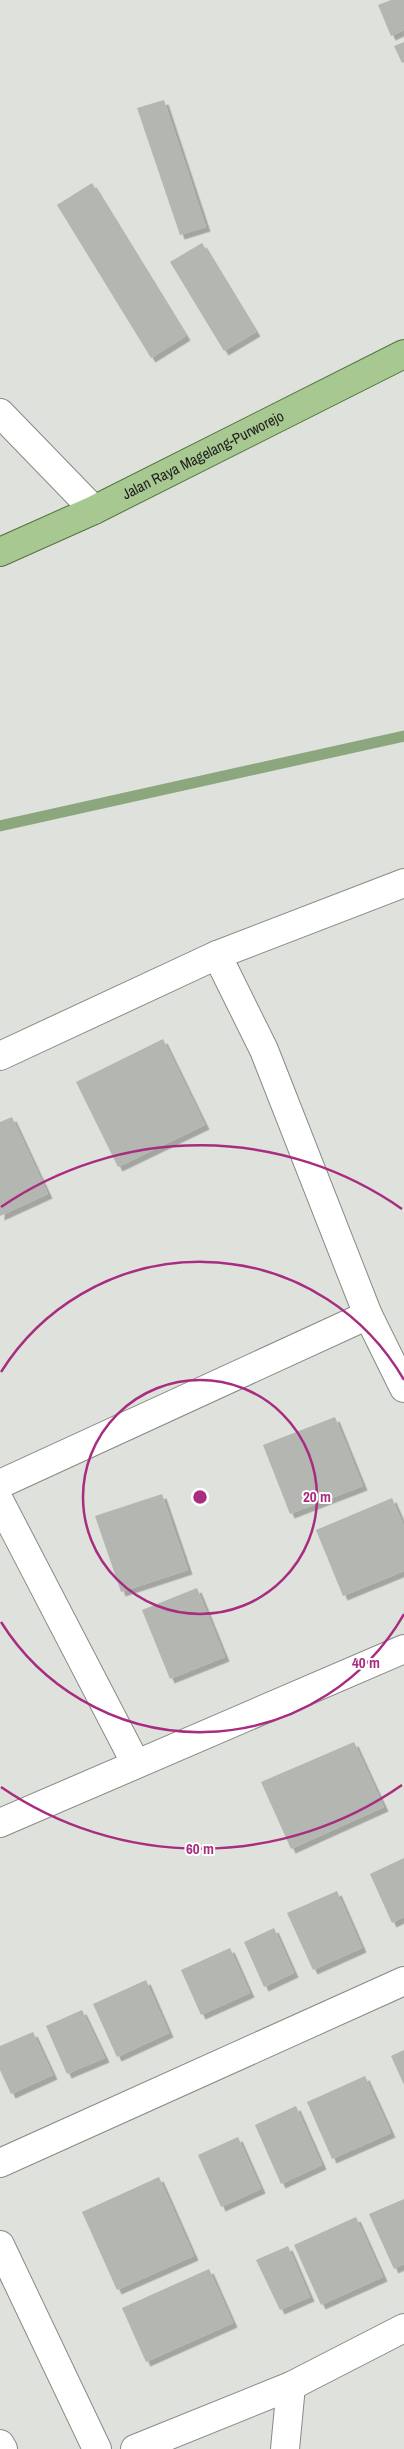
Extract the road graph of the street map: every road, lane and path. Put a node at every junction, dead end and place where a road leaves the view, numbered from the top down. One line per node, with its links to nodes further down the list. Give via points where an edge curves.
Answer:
1 (404, 354): 3 (main road, Jalan Raya Magelang-Purworejo)
2 (0, 413): 3 (street)
3 (94, 510): 4 (main road, Jalan Raya Magelang-Purworejo)
4 (0, 552)
5 (404, 883): 6 (street)
6 (217, 955): 7 (street); 8 (street, via 264,1050)
7 (0, 1056)
8 (368, 1315): 9 (street); 10 (street)
9 (404, 1388)
10 (0, 1484)
11 (0, 1502): 13 (street)
12 (404, 1649): 13 (street)
13 (136, 1764): 14 (street)
14 (0, 1822)
15 (404, 1981): 16 (street)
16 (0, 2163)
17 (0, 2245): 22 (street)
18 (404, 2328): 19 (street)
19 (290, 2386): 23 (street); 24 (street)
20 (0, 2444): 21 (street)
21 (2, 2449)
22 (97, 2449)
23 (135, 2449)
24 (285, 2449)

